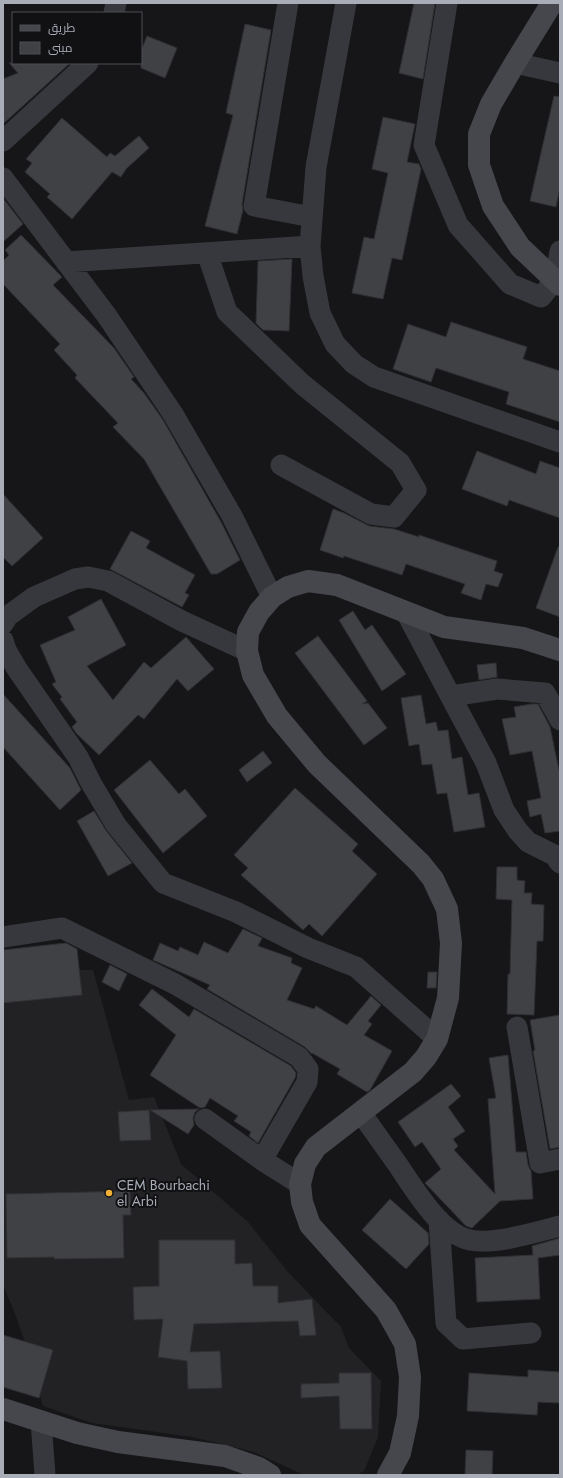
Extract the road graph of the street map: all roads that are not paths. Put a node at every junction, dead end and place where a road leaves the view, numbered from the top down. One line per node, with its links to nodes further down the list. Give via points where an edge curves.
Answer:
1 (288, 3): 10 (street, via 254,206)
2 (346, 3): 10 (street, via 316,167)
3 (447, 3): 15 (street, via 424,146 458,225 510,284 541,297)
4 (552, 3): 5 (main road)
5 (514, 63): 7 (street); 15 (main road, via 491,104 479,134 479,165 493,206 520,247)
6 (87, 64): 8 (street)
7 (560, 73)
8 (3, 141)
9 (3, 178): 14 (street)
10 (312, 217): 11 (street)
11 (310, 246): 13 (street); 16 (street, via 320,313 335,344 354,364 374,377)
12 (560, 251): 15 (street)
13 (207, 253): 14 (street); 17 (street, via 227,312 302,384 400,463 416,490 394,517 370,514)
14 (66, 262): 18 (street, via 107,316 173,414 232,516)
15 (557, 283)
16 (560, 442)
17 (281, 465)
18 (272, 597): 19 (main road, via 288,587 308,581 337,585); 23 (main road, via 259,612 248,632)
19 (407, 614): 22 (main road, via 444,627 523,638); 24 (street)
20 (3, 624): 23 (street, via 8,616 34,597 75,579 88,577 108,581 182,621)
21 (3, 640): 29 (street, via 18,669 78,757 116,825 162,883 236,912 308,948 356,967)
22 (560, 650)
23 (247, 651): 29 (main road, via 253,676 277,716 317,764 421,864 433,879 447,909 451,943 448,998)
24 (451, 696): 25 (street, via 497,689 545,693); 26 (street, via 486,763 504,810 528,842 554,854)
25 (560, 720)
26 (560, 862)
27 (3, 936): 33 (street, via 62,928 175,984 299,1057 308,1069 307,1082)
28 (517, 1027): 32 (street, via 540,1163)
29 (436, 1039): 30 (main road, via 426,1057 412,1072)
30 (361, 1113): 34 (main road, via 316,1147 305,1164); 35 (street)
31 (205, 1119): 33 (street)
32 (560, 1159)
33 (262, 1160): 34 (street)
34 (300, 1184): 42 (main road, via 302,1202 310,1225 386,1310 405,1344 410,1377 408,1416 400,1453)
35 (438, 1220): 36 (street, via 455,1234 470,1240 491,1241); 37 (street, via 446,1323 463,1340)
36 (560, 1226)
37 (531, 1333)
38 (3, 1409): 39 (main road)
39 (41, 1421): 40 (street); 41 (main road, via 77,1433 118,1442 225,1456 259,1468)
40 (45, 1475)
41 (270, 1475)
42 (388, 1475)

